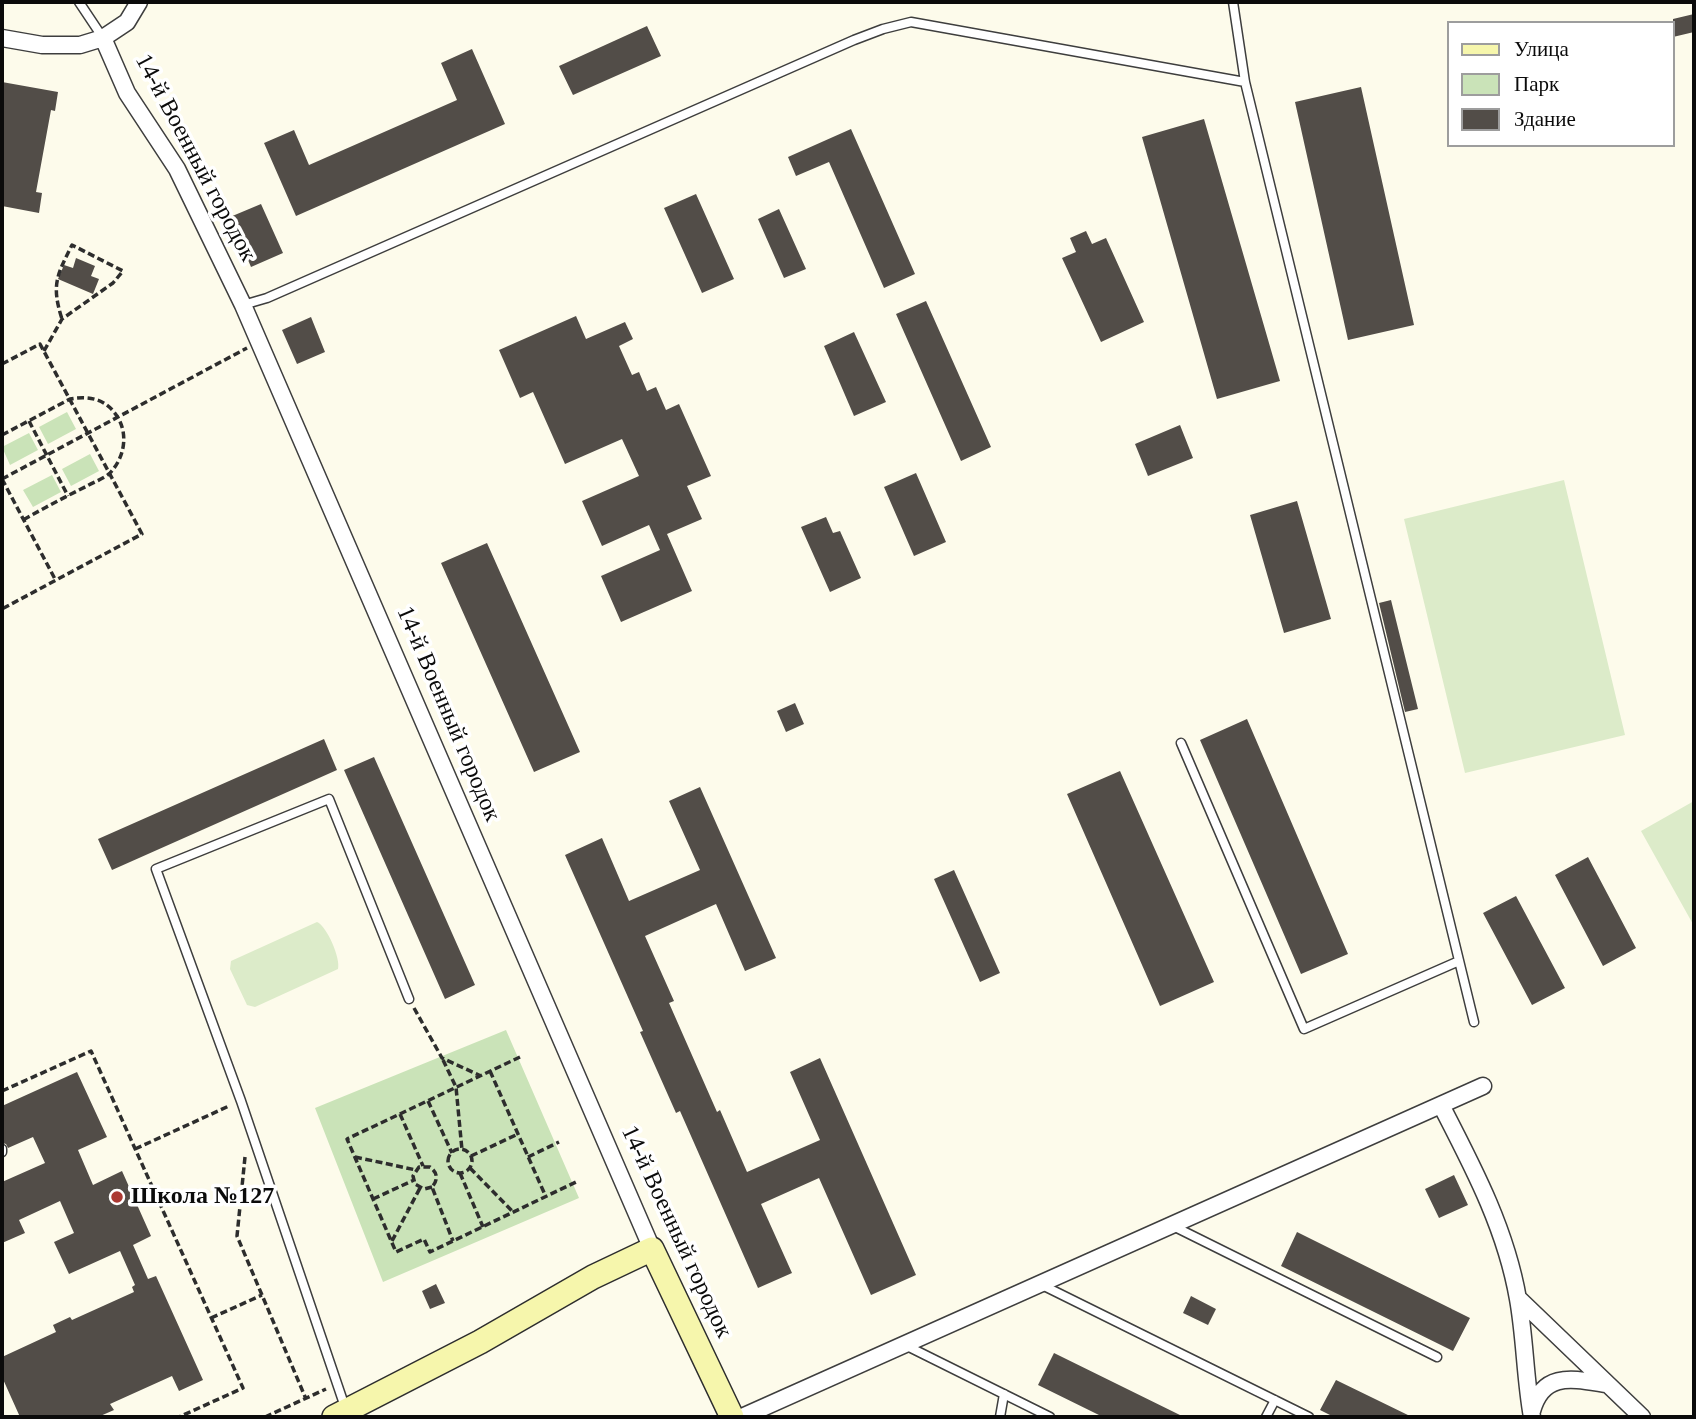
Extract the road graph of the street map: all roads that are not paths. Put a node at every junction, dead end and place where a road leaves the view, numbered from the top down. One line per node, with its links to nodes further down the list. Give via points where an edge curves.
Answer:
1 (79, 2): 5 (lane)
2 (139, 2): 5 (street, via 127,22)
3 (1233, 2): 6 (lane)
4 (2, 38): 5 (street, via 42,45 80,45)
5 (103, 38): 7 (street, 14-й Военный городок, via 127,93 177,169)
6 (1245, 82): 7 (lane, via 911,22 854,40); 9 (lane)
7 (243, 305): 15 (street, 14-й Военный городок)
8 (1181, 743): 9 (lane, via 1304,1029)
9 (1459, 961): 11 (lane)
10 (410, 999): 23 (lane, via 329,799 156,869 338,1384)
11 (1474, 1021)
12 (1483, 1086): 13 (street)
13 (1441, 1105): 14 (street); 17 (street, via 1501,1230)
14 (1171, 1226): 16 (street); 19 (lane)
15 (652, 1249): 23 (street); 25 (street, 14-й Военный городок)
16 (1040, 1284): 18 (street); 22 (lane)
17 (1518, 1298): 20 (street); 24 (street)
18 (905, 1345): 21 (lane); 26 (street)
19 (1437, 1357)
20 (1606, 1384): 24 (street, via 1560,1380 1545,1385 1536,1396); 31 (street)
21 (1004, 1394): 27 (lane); 28 (lane)
22 (1275, 1400): 29 (lane); 30 (lane)
23 (340, 1413)
24 (1532, 1415)
25 (732, 1417)
26 (742, 1417)
27 (1000, 1417)
28 (1050, 1417)
29 (1266, 1417)
30 (1309, 1417)
31 (1642, 1417)

